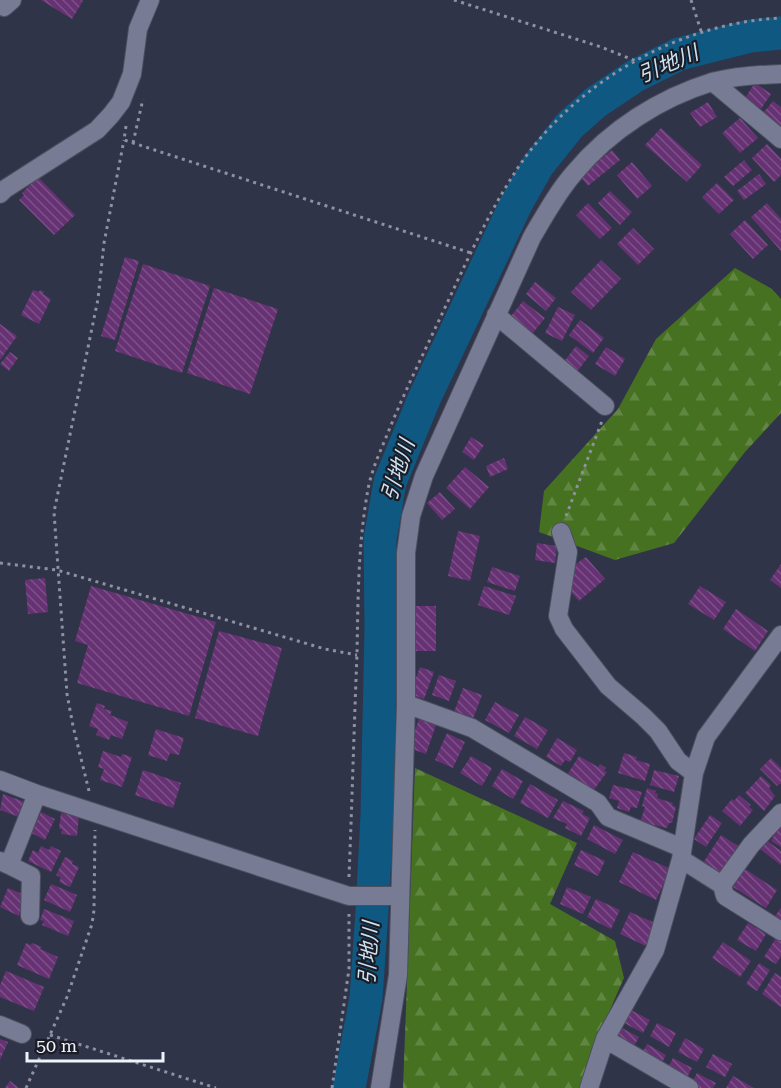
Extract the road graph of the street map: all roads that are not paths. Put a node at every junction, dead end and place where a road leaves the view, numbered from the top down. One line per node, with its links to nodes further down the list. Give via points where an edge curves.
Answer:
1 (12, 0): 3 (street, via 4,7)
2 (150, 0): 7 (street, via 138,29 132,74 111,116 97,130)
3 (0, 5)
4 (781, 74): 5 (street)
5 (713, 82): 6 (street); 8 (street, via 648,110 596,149 574,172 532,237)
6 (781, 139)
7 (0, 194)
8 (496, 315): 9 (street); 12 (street, via 424,476 411,516 406,553)
9 (605, 406)
10 (561, 532): 13 (street, via 568,552 558,616 564,629 608,686 643,716 678,761)
11 (781, 635): 13 (street, via 706,737)
12 (406, 704): 17 (street, via 472,728 598,803 608,817); 20 (street)
13 (694, 773): 17 (street)
14 (0, 780): 15 (street)
15 (37, 794): 18 (street); 20 (street, via 352,896)
16 (781, 813): 19 (street)
17 (681, 853): 19 (street); 25 (street, via 655,950)
18 (4, 863): 21 (street, via 32,876)
19 (722, 885): 22 (street, via 725,896)
20 (396, 896): 26 (street, via 398,975)
21 (30, 916)
22 (781, 931)
23 (0, 1025): 24 (street)
24 (22, 1034)
25 (605, 1039): 27 (street); 28 (street)
26 (380, 1088)
27 (589, 1088)
28 (689, 1088)

